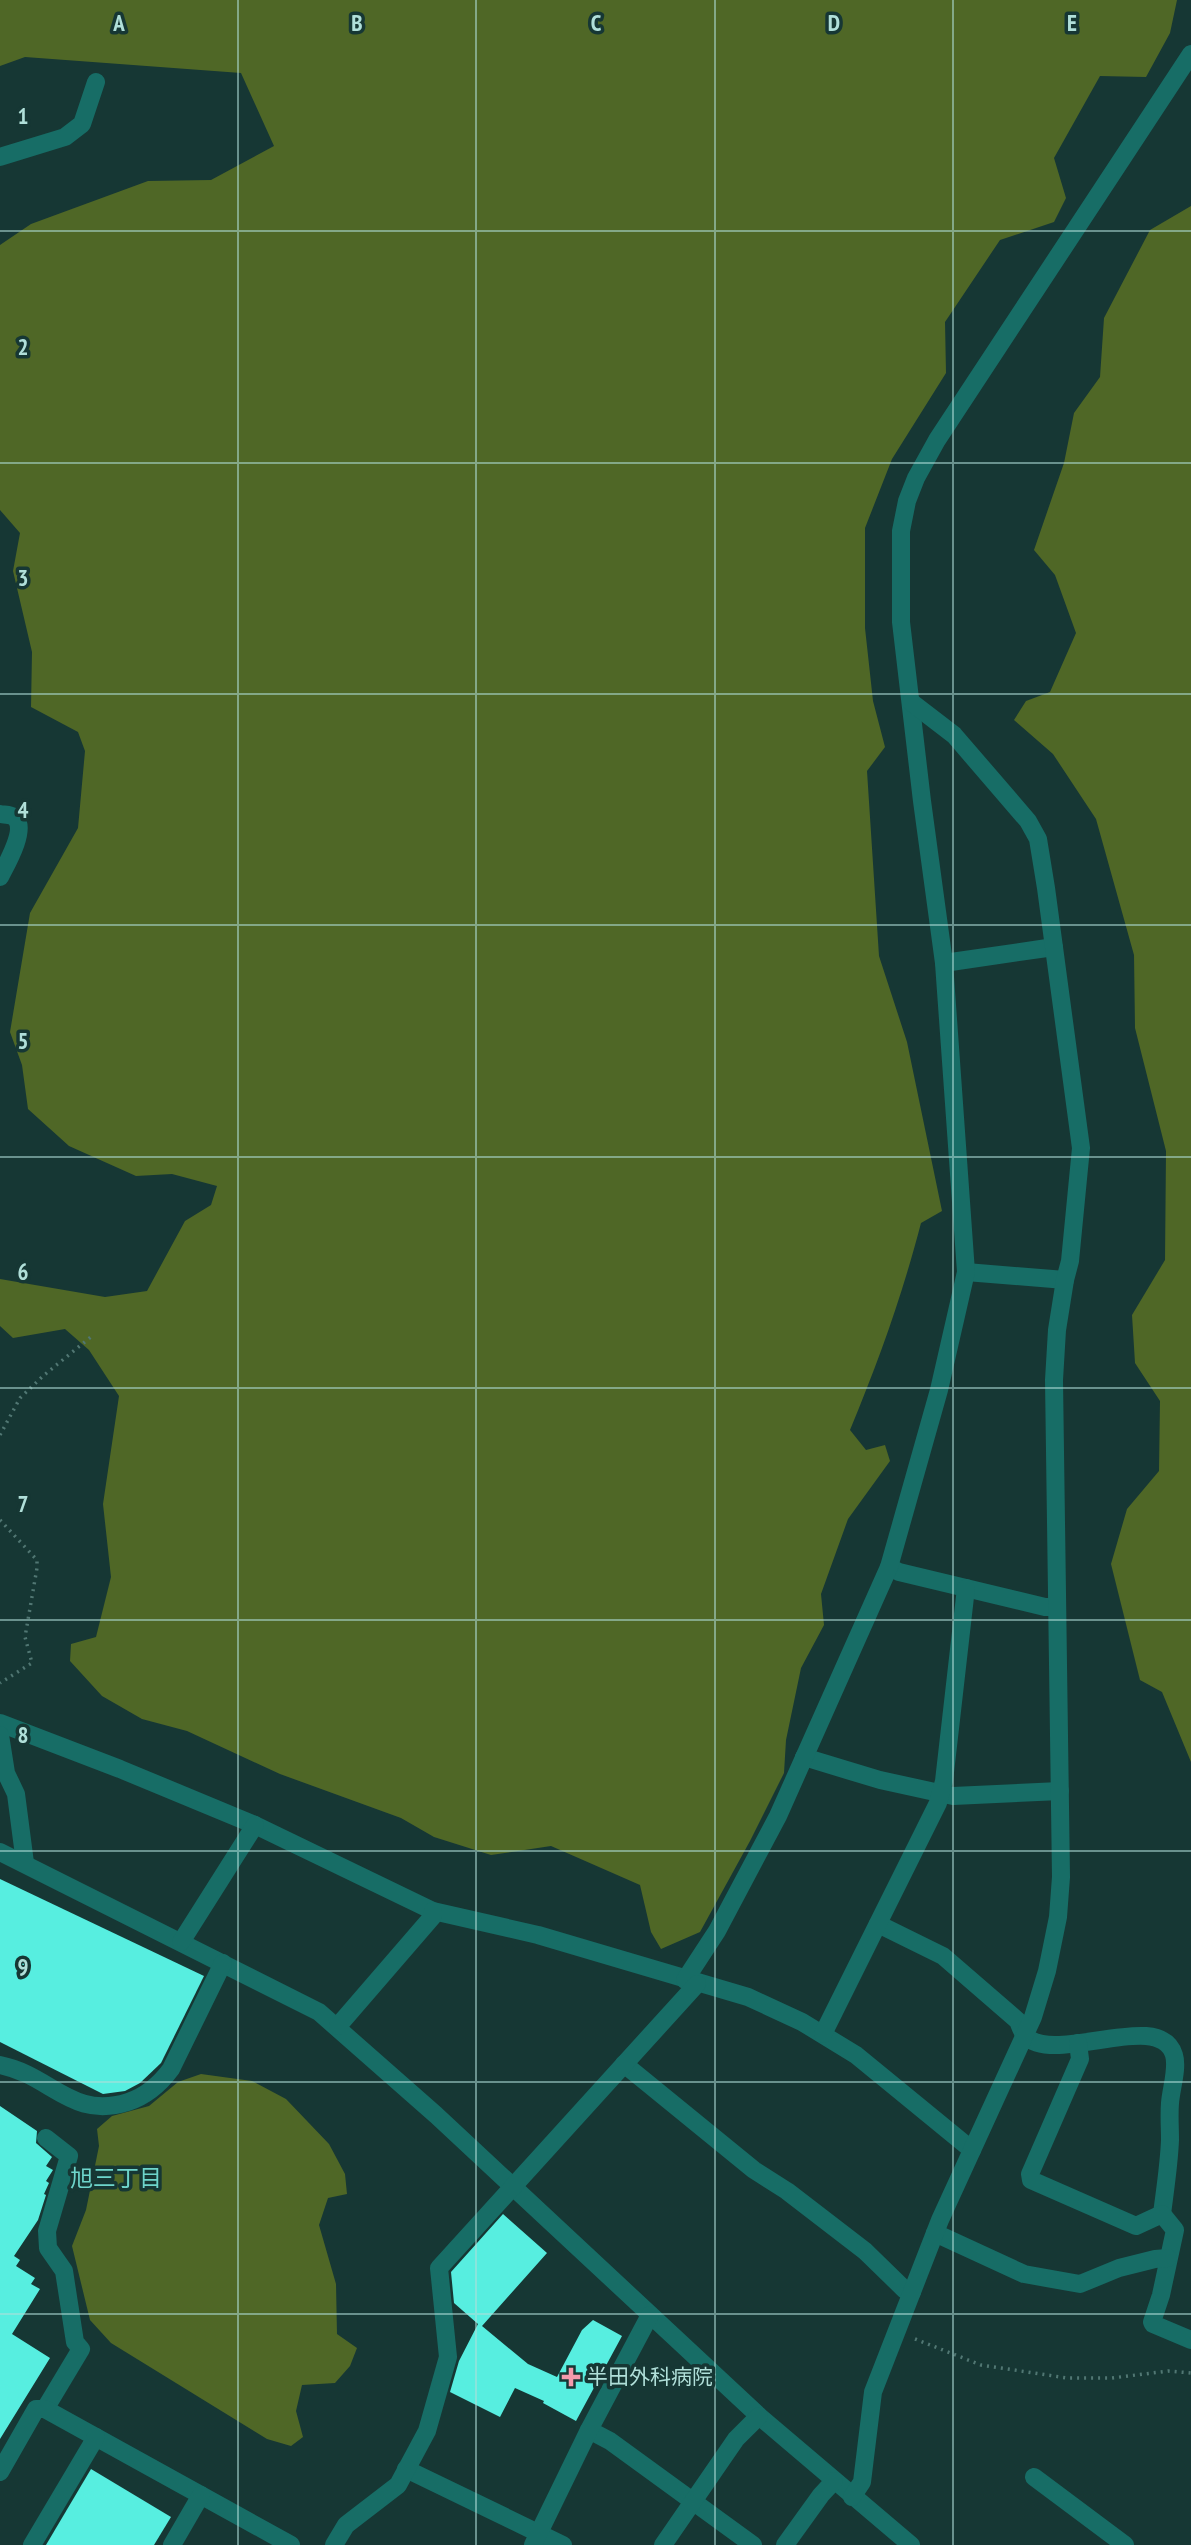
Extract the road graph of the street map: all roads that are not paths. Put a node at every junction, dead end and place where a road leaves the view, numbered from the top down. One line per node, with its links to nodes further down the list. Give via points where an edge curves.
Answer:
1 (1191, 54): 4 (street, via 1024,305 916,478 901,531 901,622)
2 (96, 82): 3 (street, via 82,124 65,137)
3 (0, 157)
4 (911, 702): 7 (street, via 954,735 1028,821 1038,839); 8 (street)
5 (0, 814): 6 (street, via 18,820 19,830)
6 (0, 877)
7 (1054, 947): 8 (street); 10 (street, via 1081,1148)
8 (944, 963): 9 (street)
9 (966, 1272): 10 (street); 11 (street, via 939,1390)
10 (1065, 1280): 13 (street, via 1054,1380)
11 (889, 1567): 12 (street); 16 (street)
12 (966, 1588): 13 (street); 18 (street)
13 (1057, 1607): 17 (street)
14 (0, 1723): 19 (street)
15 (0, 1735): 21 (street, via 6,1773 16,1794)
16 (804, 1757): 18 (street); 26 (street)
17 (1060, 1791): 18 (street); 29 (street, via 1058,1917 1047,1971)
18 (941, 1794): 23 (street)
19 (255, 1825): 22 (street); 24 (street)
20 (0, 1852): 21 (street)
21 (25, 1863): 24 (street)
22 (433, 1911): 26 (street, via 538,1936); 27 (street)
23 (878, 1924): 28 (street); 29 (street, via 943,1956 1018,2021)
24 (181, 1942): 25 (street)
25 (223, 1963): 27 (street); 32 (street, via 171,2069 135,2100 99,2108 78,2103 26,2074)
26 (691, 1982): 28 (street, via 748,1997); 31 (street)
27 (338, 2026): 35 (street)
28 (822, 2034): 34 (street, via 856,2055)
29 (1024, 2035): 30 (street, via 1043,2044); 34 (street)
30 (1078, 2043): 36 (street, via 1152,2035 1168,2044 1175,2057); 36 (street, via 1080,2059 1031,2180 1136,2226)
31 (624, 2064): 35 (street); 39 (street)
32 (0, 2066)
33 (46, 2138): 42 (street, via 69,2156 47,2231 48,2248 64,2271 75,2342 81,2349)
34 (972, 2150): 37 (street)
35 (512, 2187): 40 (street); 46 (street, via 439,2268 448,2357 427,2431)
36 (1162, 2214): 38 (street, via 1175,2230)
37 (935, 2233): 38 (street, via 1024,2274 1080,2284); 39 (street)
38 (1168, 2258): 41 (street, via 1152,2322)
39 (912, 2292): 51 (street, via 873,2392 862,2482)
40 (650, 2315): 43 (street); 44 (street)
41 (1191, 2340)
42 (45, 2409): 45 (street); 47 (street, via 36,2409)
43 (760, 2416): 49 (street); 52 (street, via 736,2439)
44 (589, 2430): 52 (street); 53 (street)
45 (96, 2437): 50 (street); 54 (street)
46 (406, 2469): 53 (street, via 528,2529); 57 (street, via 398,2485 346,2525)
47 (0, 2472)
48 (1034, 2477): 63 (street)
49 (834, 2481): 51 (street); 61 (street)
50 (201, 2495): 55 (street); 56 (street)
51 (852, 2497): 62 (street)
52 (693, 2501): 59 (street); 60 (street)
53 (536, 2538): 58 (street)
54 (32, 2545)
55 (172, 2545)
56 (291, 2545)
57 (334, 2545)
58 (563, 2545)
59 (663, 2545)
60 (753, 2545)
61 (785, 2545)
62 (911, 2545)
63 (1125, 2545)

